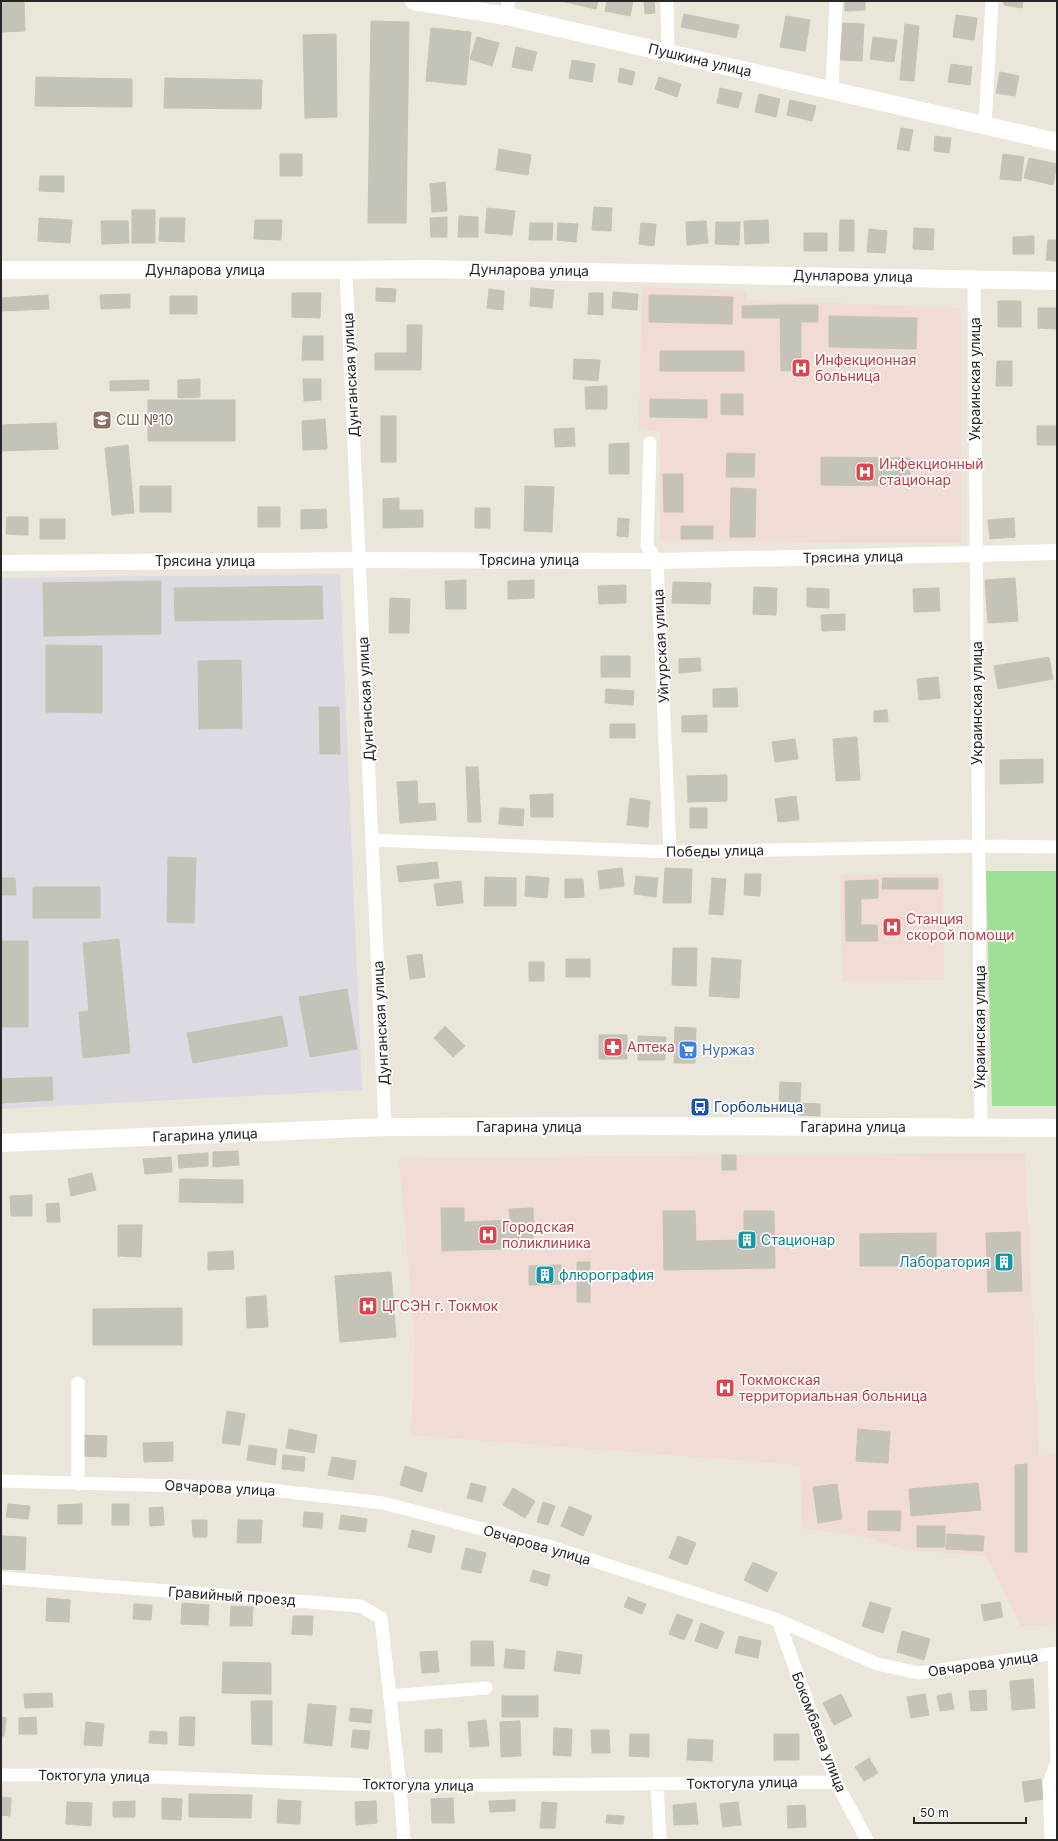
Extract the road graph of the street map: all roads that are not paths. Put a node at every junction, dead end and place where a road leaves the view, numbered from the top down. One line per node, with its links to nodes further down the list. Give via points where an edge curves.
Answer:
1 (414, 1): 5 (main road, Пушкина улица)
2 (667, 1): 6 (street)
3 (836, 1): 7 (street)
4 (992, 1): 8 (street)
5 (507, 9): 6 (main road, Пушкина улица)
6 (668, 53): 7 (main road, Пушкина улица)
7 (832, 90): 8 (main road, Пушкина улица)
8 (984, 126): 9 (main road, Пушкина улица)
9 (1057, 142)
10 (1, 270): 11 (main road, Дунларова улица)
11 (346, 270): 12 (main road, Дунларова улица, via 424,268); 17 (street, Дунганская улица)
12 (974, 279): 13 (main road, Дунларова улица); 16 (street, Украинская улица)
13 (1057, 281)
14 (650, 443): 18 (street, Уйгурская улица, via 647,546)
15 (1057, 552): 16 (street, Трясина улица)
16 (976, 554): 18 (street, Трясина улица); 21 (street, Украинская улица)
17 (360, 560): 18 (street, Трясина улица); 19 (street, Трясина улица); 20 (street, Дунганская улица)
18 (657, 561): 23 (street, Уйгурская улица)
19 (1, 563)
20 (372, 840): 23 (street, Победы улица); 24 (street, Дунганская улица)
21 (978, 846): 22 (street, Победы улица); 23 (street, Победы улица); 25 (street, Украинская улица)
22 (1057, 847)
23 (670, 852)
24 (385, 1128): 25 (main road, Гагарина улица); 27 (main road, Гагарина улица)
25 (981, 1128): 26 (main road, Гагарина улица)
26 (1057, 1128)
27 (1, 1143)
28 (78, 1383): 30 (street)
29 (1, 1481): 30 (street, Овчарова улица)
30 (78, 1484): 32 (street, Овчарова улица, via 254,1488 383,1503 551,1547)
31 (1, 1578): 35 (street, Гравийный проезд, via 360,1606 381,1618)
32 (778, 1620): 33 (street, Овчарова улица, via 877,1664 919,1673); 37 (street, Бокомбаева улица)
33 (1055, 1653): 43 (street, via 1057,1762 1049,1784)
34 (486, 1688): 35 (street)
35 (390, 1696): 39 (street, Гравийный проезд)
36 (1, 1775): 39 (street, Токтогула улица, via 98,1775)
37 (836, 1782): 38 (street, Токтогула улица); 42 (street, Бокомбаева улица)
38 (656, 1784): 39 (street, Токтогула улица); 41 (street)
39 (400, 1786): 40 (street, Гравийный проезд)
40 (404, 1840)
41 (660, 1840)
42 (867, 1840)
43 (1050, 1840)

